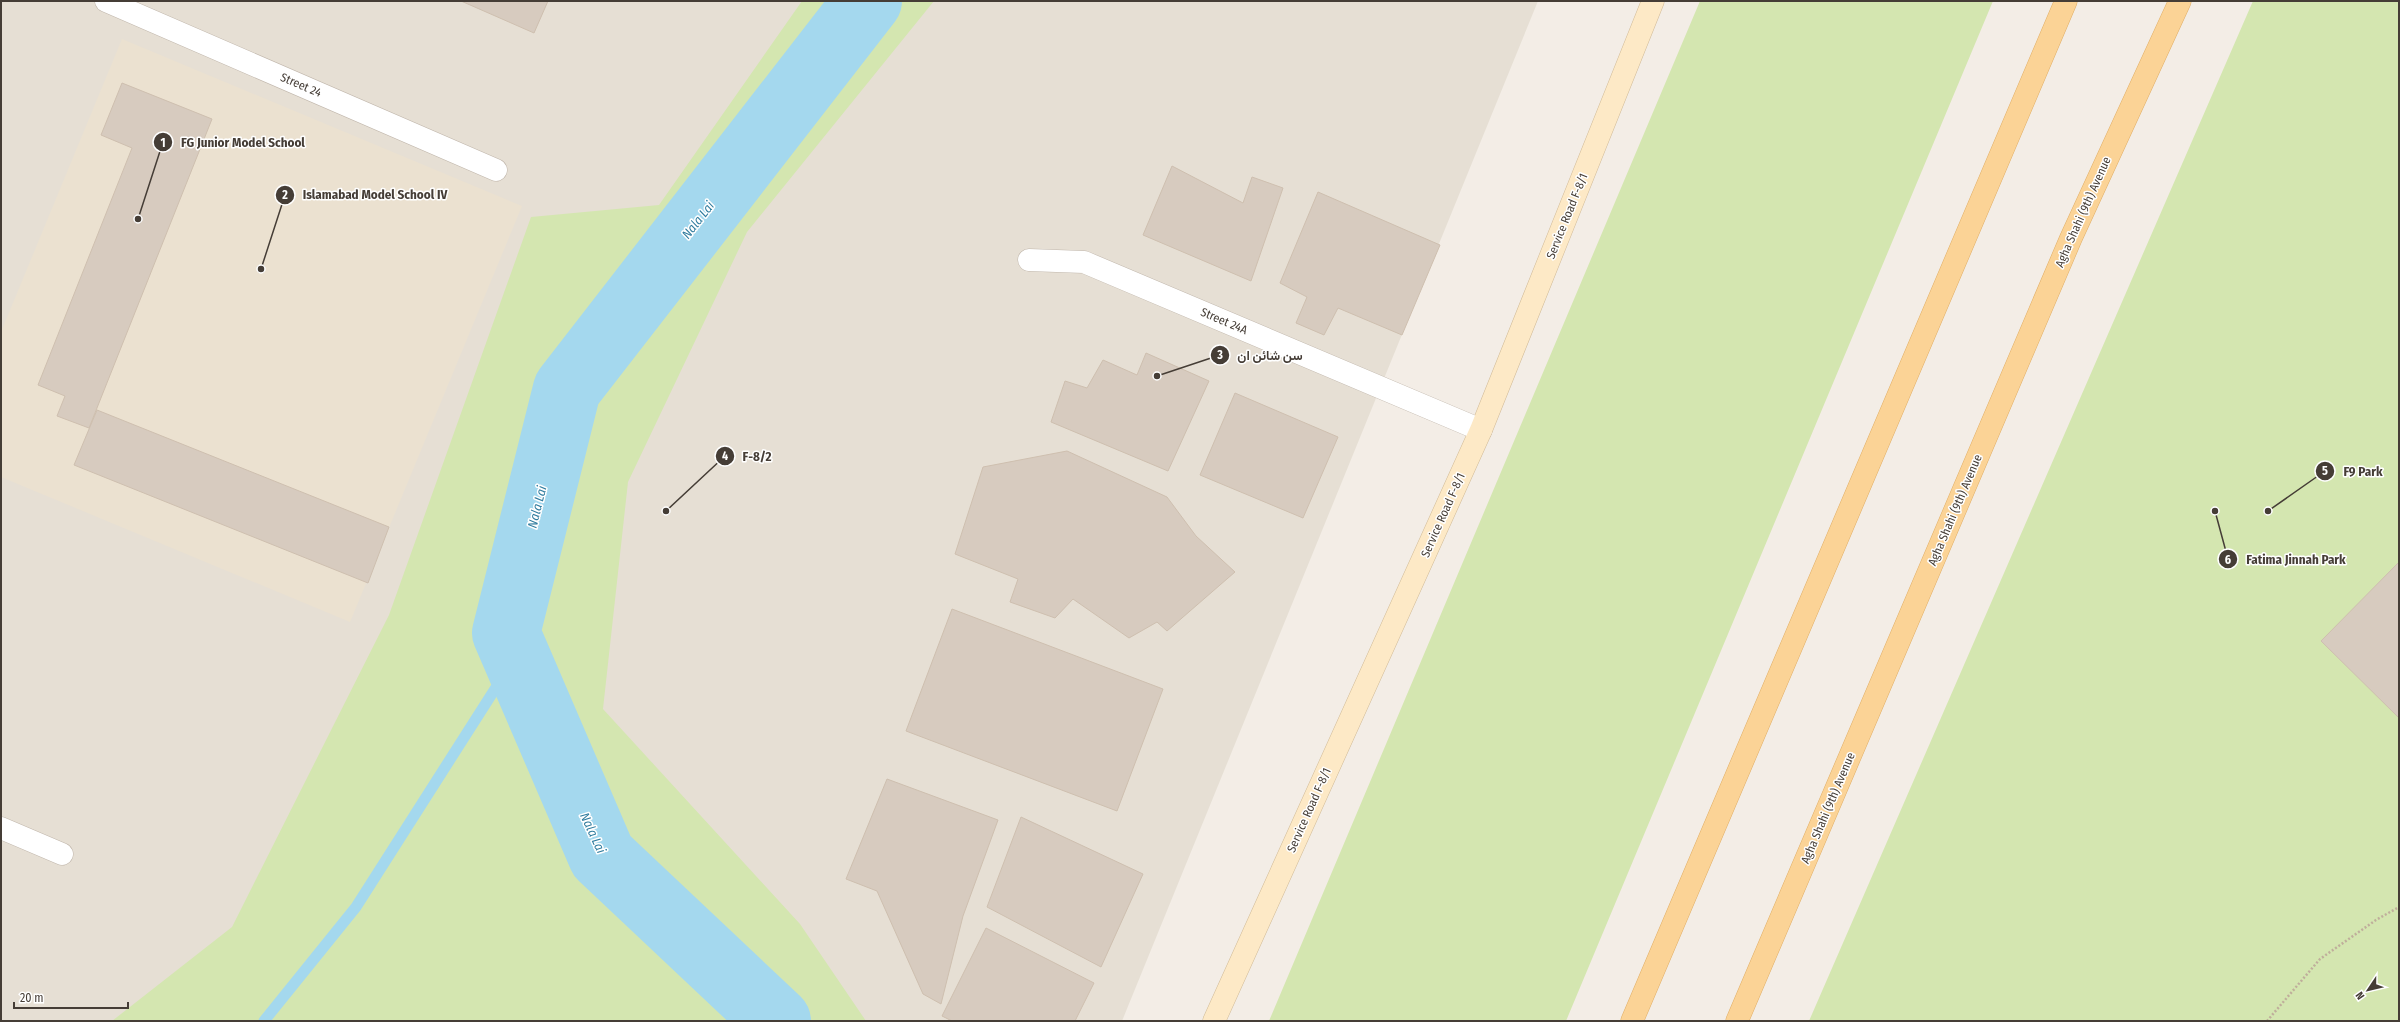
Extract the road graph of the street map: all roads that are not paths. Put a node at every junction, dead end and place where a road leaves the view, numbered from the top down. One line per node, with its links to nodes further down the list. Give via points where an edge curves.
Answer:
1 (106, 1): 5 (street, Street 24)
2 (1653, 1): 7 (street, Service Road F-8/1)
3 (2066, 1): 11 (main road)
4 (2180, 1): 12 (main road, Agha Shahi (9th) Avenue, via 2071,238)
5 (496, 170)
6 (1029, 260): 7 (street, Street 24Α, via 1084,262)
7 (1481, 430): 10 (street, Service Road F-8/1)
8 (1, 828): 9 (street)
9 (62, 854)
10 (1214, 1021)
11 (1632, 1021)
12 (1737, 1021)

